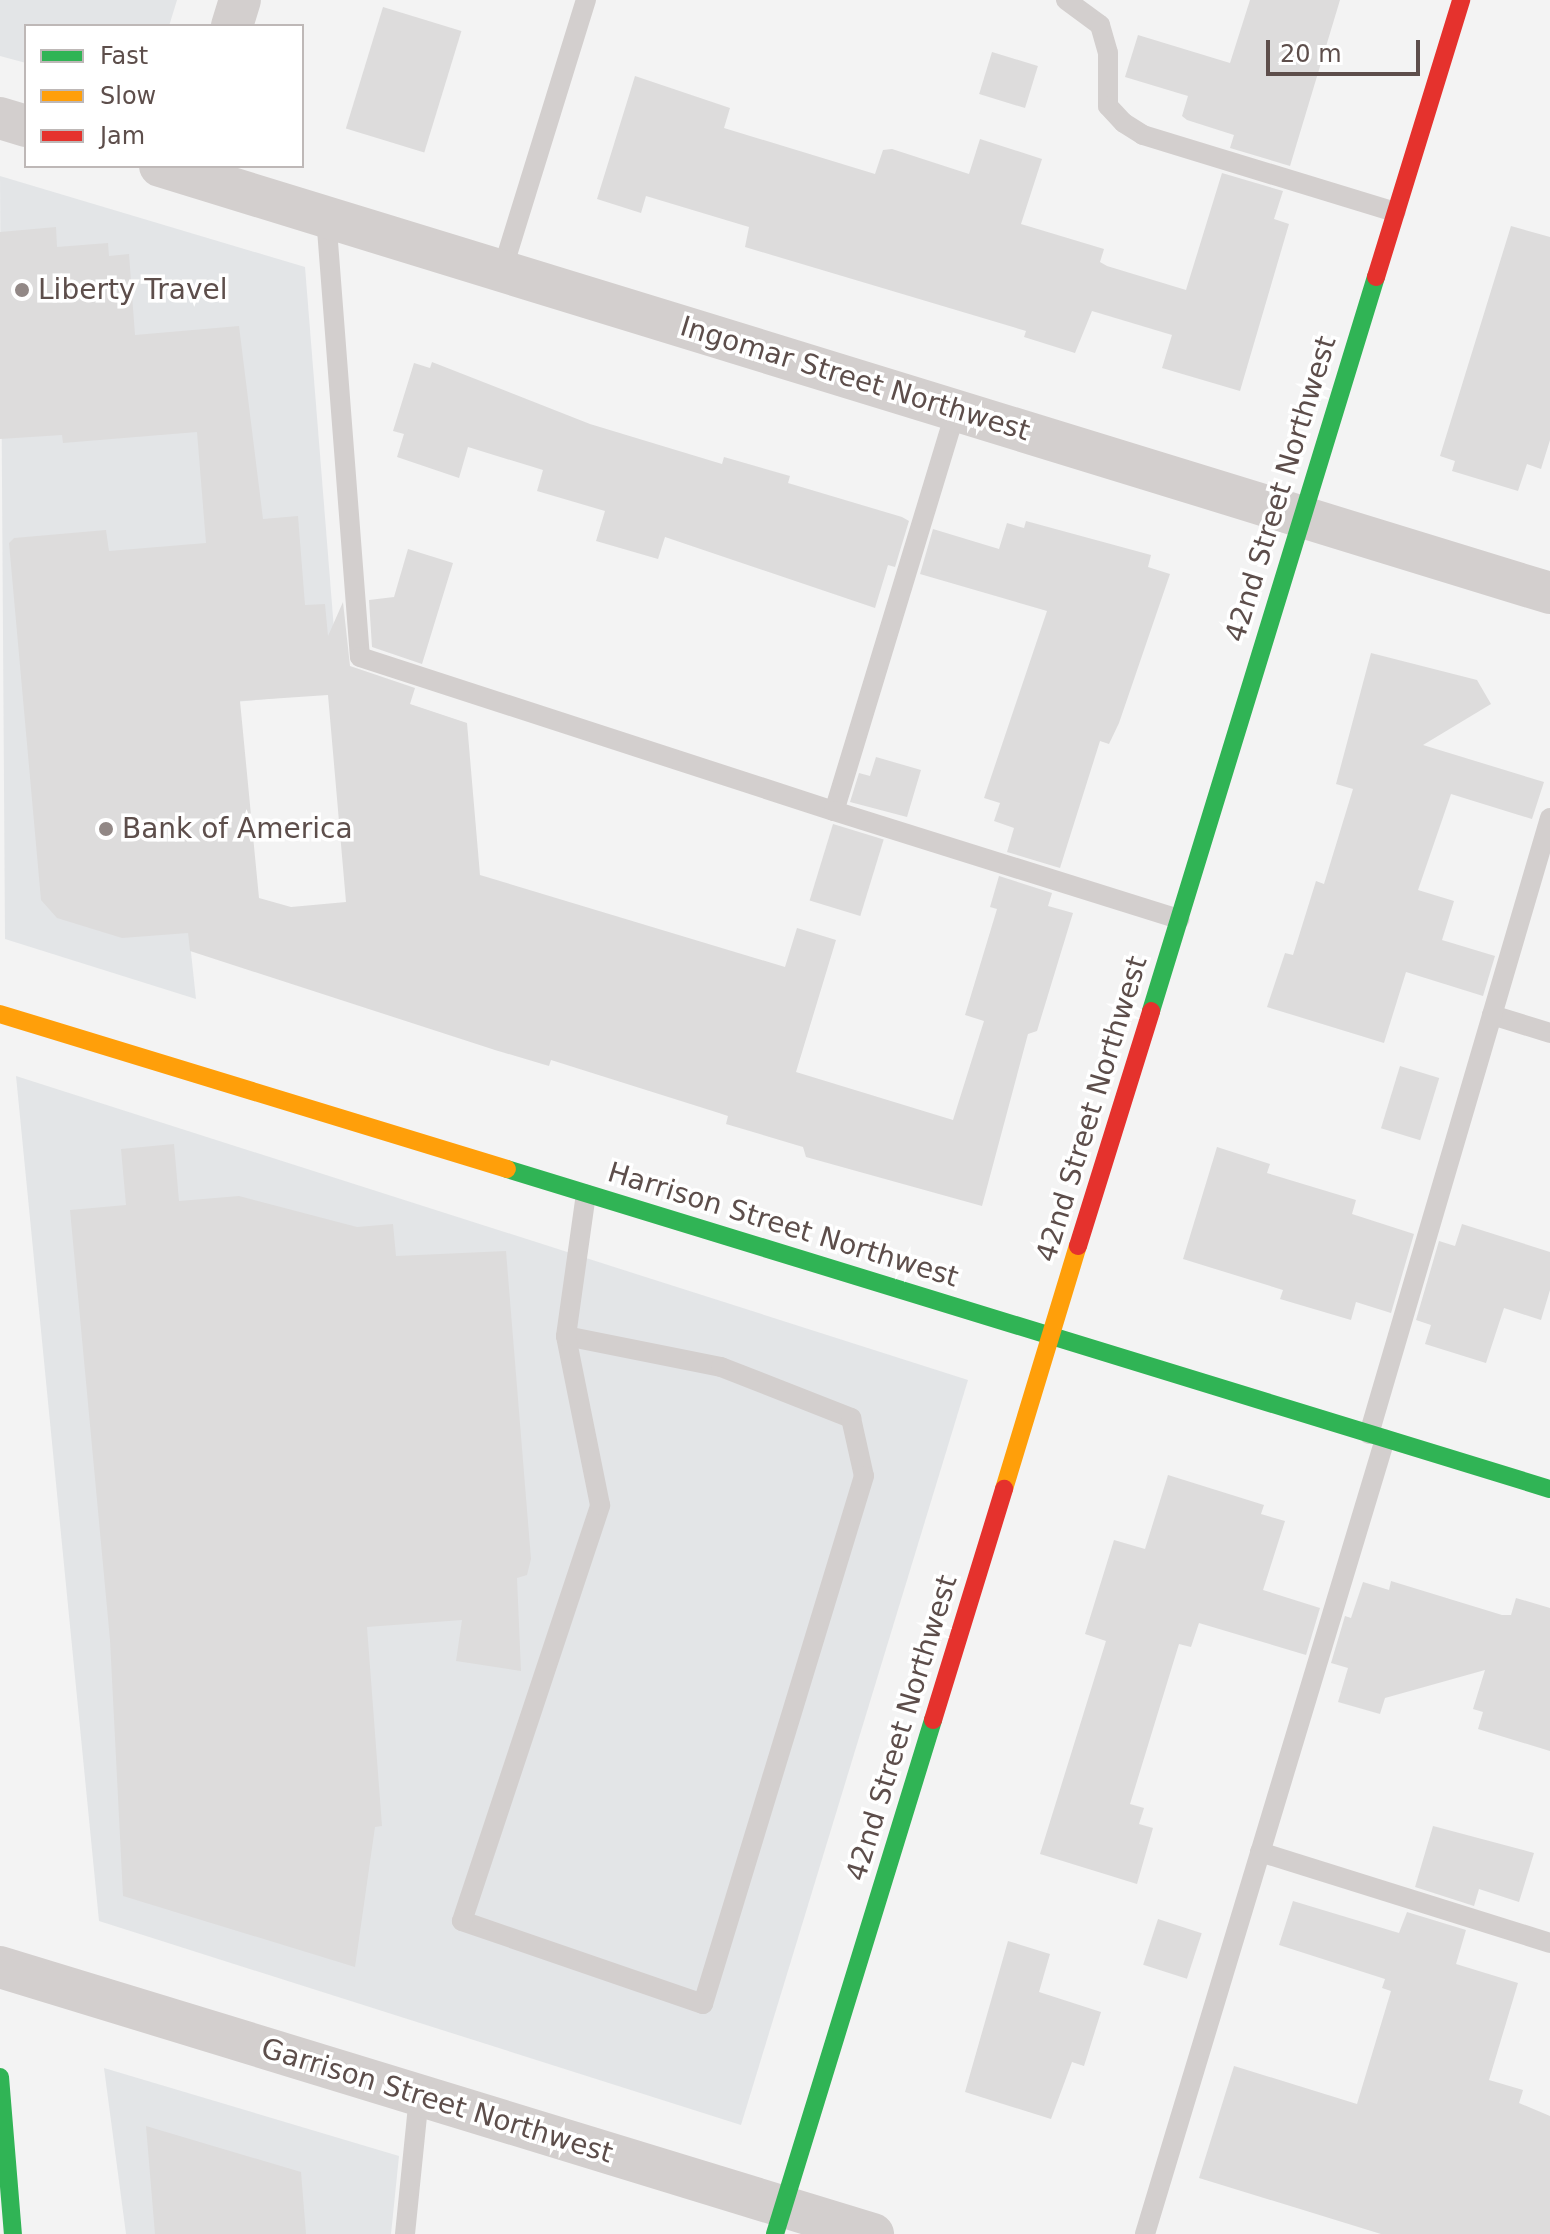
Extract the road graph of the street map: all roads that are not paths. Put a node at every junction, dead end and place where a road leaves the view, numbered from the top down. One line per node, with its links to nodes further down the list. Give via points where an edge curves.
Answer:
1 (240, 0): 5 (street)
2 (586, 0): 11 (lane)
3 (1066, 0): 9 (lane, via 1100,25 1108,53 1108,106 1143,135)
4 (1461, 0): 9 (street, 42nd Street Northwest)
5 (233, 24)
6 (0, 118): 7 (street)
7 (24, 125)
8 (178, 169): 10 (street, Ingomar Street Northwest)
9 (1395, 212): 13 (street, 42nd Street Northwest)
10 (326, 216): 11 (street, Ingomar Street Northwest); 15 (lane, via 360,657)
11 (502, 271): 12 (street, Ingomar Street Northwest)
12 (956, 410): 13 (street, Ingomar Street Northwest); 15 (lane)
13 (1302, 517): 14 (street, Ingomar Street Northwest); 17 (street, 42nd Street Northwest)
14 (1550, 593)
15 (834, 811): 17 (lane)
16 (1550, 818): 19 (lane)
17 (1179, 919): 23 (street, 42nd Street Northwest)
18 (0, 1014): 21 (street, Harrison Street Northwest)
19 (1492, 1015): 20 (lane); 24 (lane)
20 (1550, 1033)
21 (586, 1194): 22 (lane); 23 (street, Harrison Street Northwest)
22 (566, 1336): 22 (lane, via 600,1505 462,1921 703,2004 864,1476 851,1418 721,1367)
23 (1052, 1337): 24 (street, Harrison Street Northwest); 31 (street, 42nd Street Northwest)
24 (1377, 1436): 25 (street, Harrison Street Northwest); 26 (lane)
25 (1550, 1489)
26 (1260, 1852): 27 (lane); 35 (lane)
27 (1550, 1943)
28 (0, 1967): 30 (street, Garrison Street Northwest)
29 (0, 2077): 32 (street)
30 (419, 2095): 31 (street, Garrison Street Northwest); 33 (lane)
31 (779, 2220): 34 (street, Garrison Street Northwest)
32 (13, 2234)
33 (405, 2234)
34 (873, 2234)
35 (1145, 2234)

